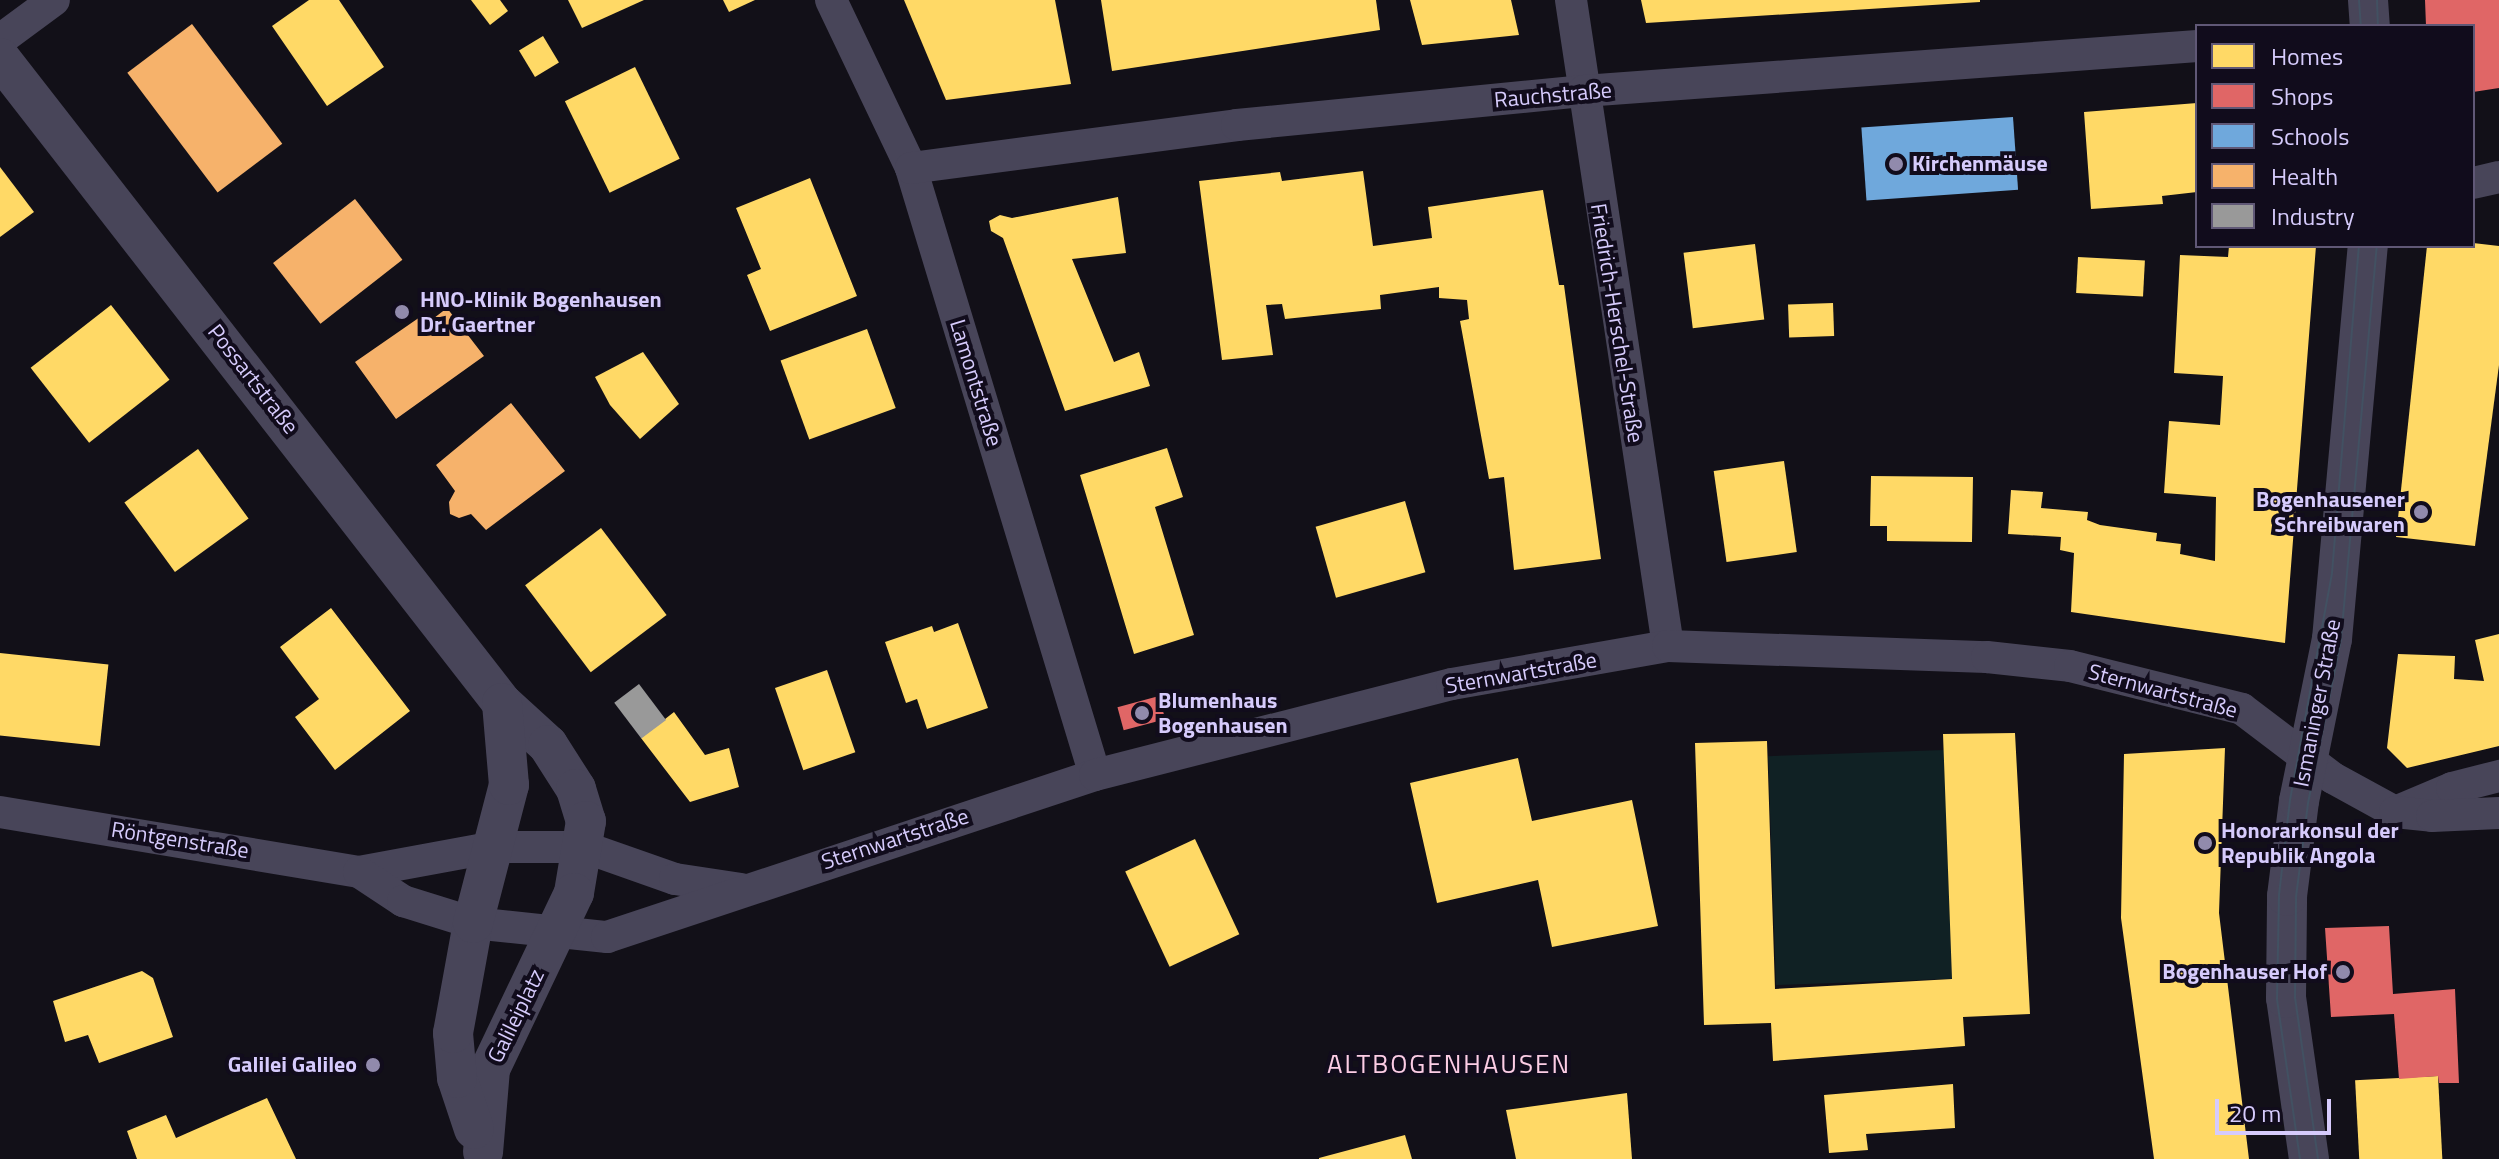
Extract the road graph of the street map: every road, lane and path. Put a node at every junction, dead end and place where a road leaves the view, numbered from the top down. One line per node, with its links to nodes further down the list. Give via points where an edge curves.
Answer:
1 (54, 0): 6 (street)
2 (831, 0): 10 (street, Lamontstraße)
3 (1571, 0): 9 (street, Friedrich-Herschel-Straße)
4 (2368, 0): 5 (street)
5 (2370, 24)
6 (0, 40)
7 (2195, 46): 9 (street, Rauchstraße)
8 (0, 58): 15 (street, Possartstraße)
9 (1584, 91): 10 (street, Rauchstraße, via 1237,125); 14 (street, Friedrich-Herschel-Straße)
10 (911, 168): 17 (street, Lamontstraße)
11 (2499, 177): 12 (street)
12 (2475, 183)
13 (2368, 248): 16 (street, Ismaninger Straße, via 2332,639)
14 (1668, 646): 16 (street, Sternwartstraße, via 1987,657 2070,666 2242,709); 17 (street, Sternwartstraße, via 1452,684)
15 (502, 703): 22 (street, Galileiplatz, via 509,785); 23 (street, Galileiplatz, via 548,745 576,789 586,821)
16 (2308, 757): 20 (street, Sternwartstraße, via 2333,778); 29 (street, Ismaninger Straße, via 2291,857 2286,947 2292,1054)
17 (1095, 775): 25 (street, Sternwartstraße)
18 (2499, 776): 20 (street, via 2452,788)
19 (0, 812): 24 (street, Röntgenstraße)
20 (2395, 812): 21 (street)
21 (2499, 813)
22 (495, 847): 23 (street); 24 (street, Röntgenstraße); 26 (street, Galileiplatz)
23 (584, 847): 25 (street, Sternwartstraße, via 675,879); 27 (street, Galileiplatz, via 574,893)
24 (359, 872): 26 (street, Röntgenstraße, via 403,901)
25 (741, 889): 27 (street, Sternwartstraße, via 682,915 607,937)
26 (473, 923): 27 (street); 28 (street, Galileiplatz, via 453,1033 457,1078)
27 (556, 935): 28 (street, Galileiplatz, via 490,1069)
28 (478, 1157)
29 (2309, 1159)

